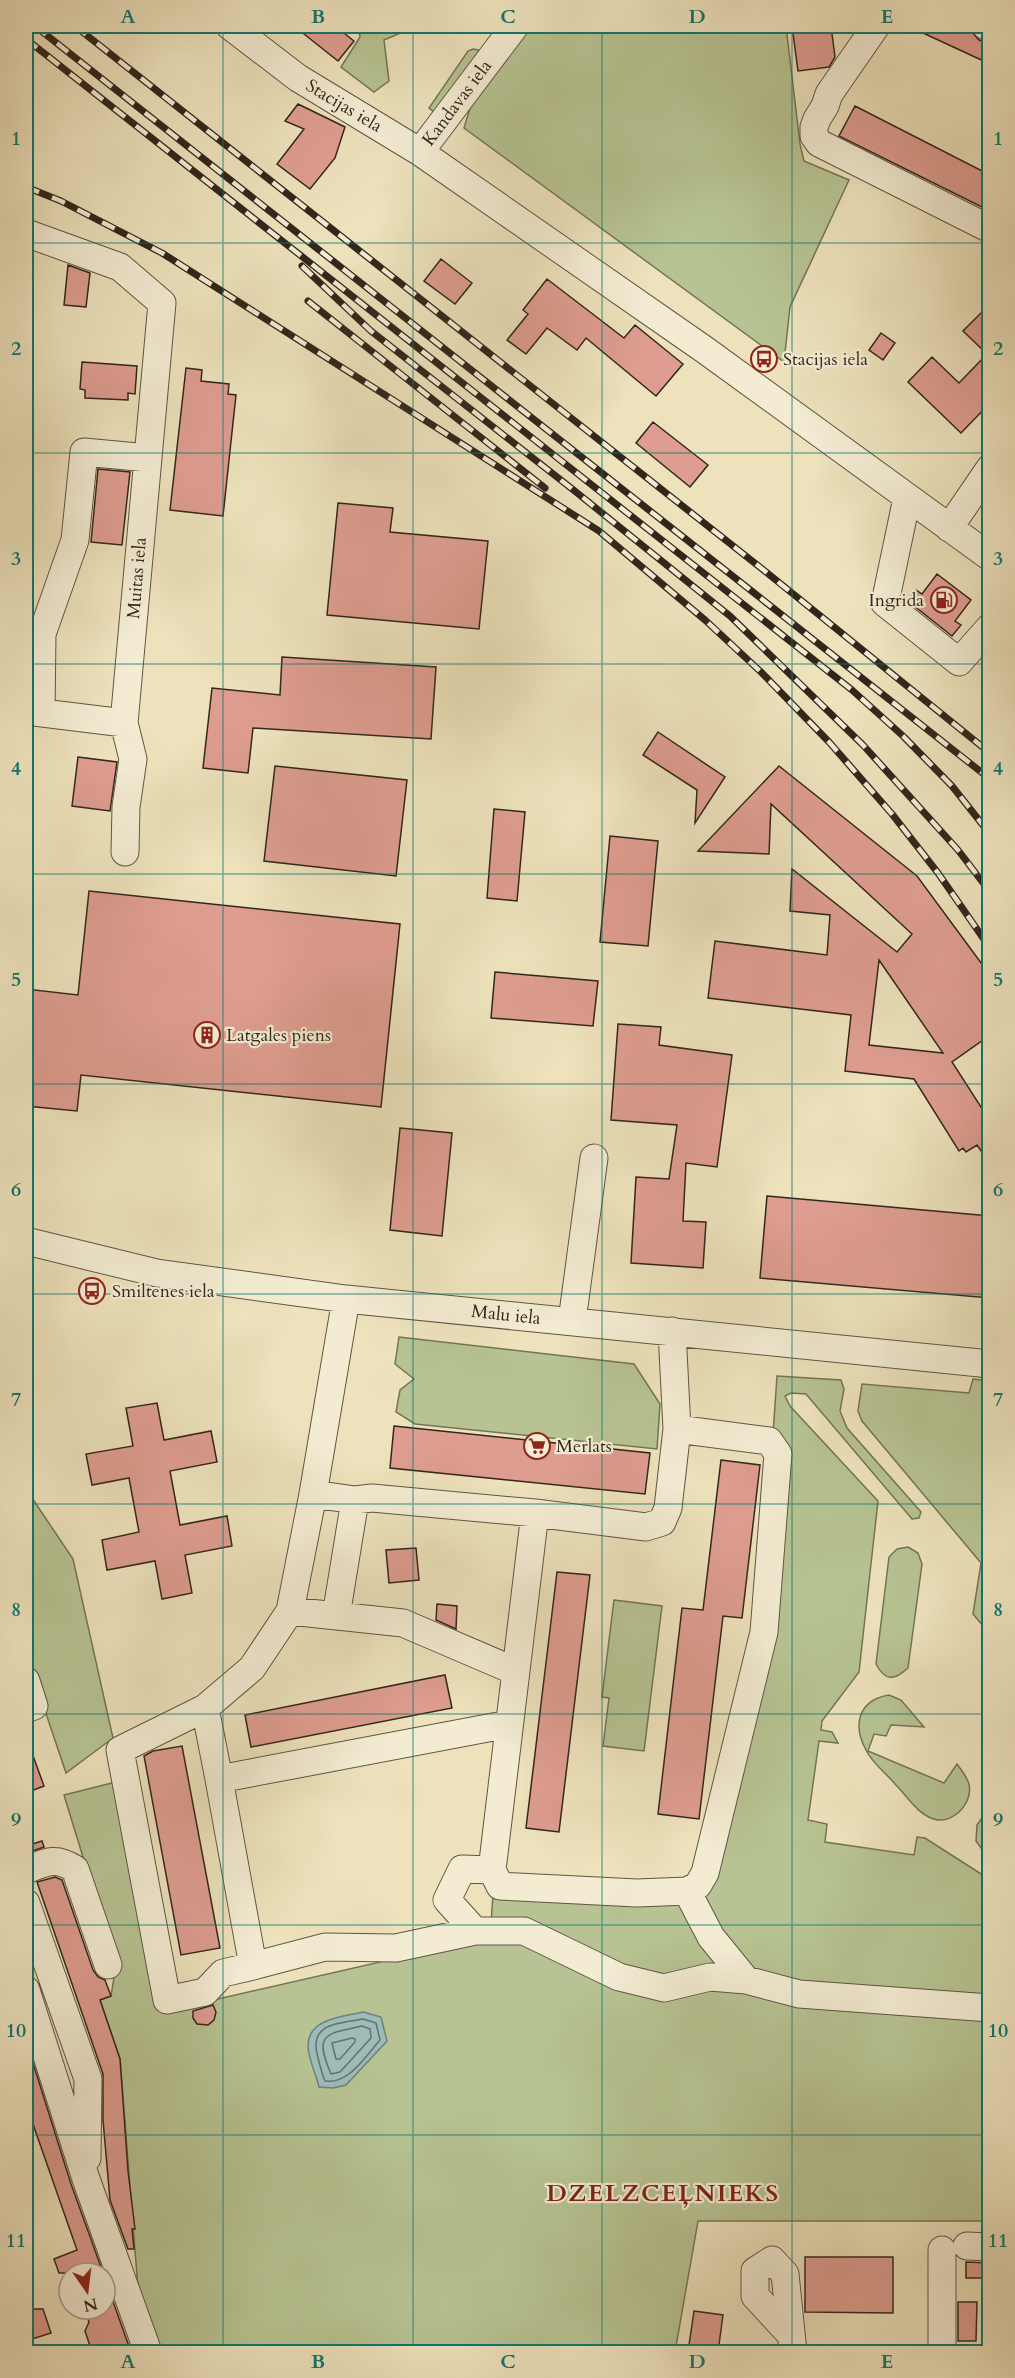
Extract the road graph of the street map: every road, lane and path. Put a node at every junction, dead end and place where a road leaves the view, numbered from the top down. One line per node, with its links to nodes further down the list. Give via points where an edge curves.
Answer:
1 (515, 26): 4 (street, Kandavas iela)
2 (876, 26): 5 (street, via 829,94 814,127 814,136 819,143)
3 (242, 29): 4 (street, Stacijas iela, via 324,96)
4 (420, 152): 9 (street, Stacijas iela, via 744,377)
5 (990, 229)
6 (26, 233): 7 (street, Muitas iela, via 120,267 162,303)
7 (148, 458): 12 (street, via 77,452 75,540); 15 (street, Muitas iela)
8 (990, 468): 10 (street)
9 (907, 498): 10 (street, Stacijas iela); 13 (street, via 885,603 959,662)
10 (949, 528): 11 (street, Stacijas iela)
11 (990, 557)
12 (35, 623): 14 (street, via 42,634)
13 (990, 627)
14 (33, 712): 15 (street)
15 (124, 723): 16 (street, Muitas iela, via 133,759)
16 (125, 852)
17 (594, 1158): 20 (street)
18 (26, 1241): 19 (street, Malu iela, via 157,1273)
19 (346, 1299): 20 (street, Malu iela); 24 (street)
20 (572, 1321): 21 (street, Malu iela)
21 (672, 1331): 22 (street, Malu iela); 23 (street)
22 (990, 1364)
23 (677, 1429): 26 (street, via 668,1508 662,1522 646,1527); 37 (street, via 769,1441 778,1454 764,1632 705,1873 698,1885)
24 (313, 1494): 25 (street); 27 (street)
25 (355, 1500): 26 (street, via 372,1498); 28 (street)
26 (535, 1513): 29 (street)
27 (290, 1611): 28 (street); 31 (street, via 252,1668)
28 (336, 1616): 29 (street, via 403,1623)
29 (515, 1671): 33 (street)
30 (26, 1682): 32 (street, via 34,1706)
31 (205, 1708): 34 (street); 42 (street, via 120,1750 167,2000 205,1992 223,1973)
32 (26, 1709)
33 (509, 1724): 34 (street); 36 (street)
34 (219, 1779): 42 (street)
35 (26, 1870): 41 (street, via 50,1860 75,1869)
36 (496, 1878): 37 (street, via 637,1893); 39 (street, via 462,1869 447,1900); 40 (street)
37 (687, 1891): 43 (street, via 711,1938)
38 (26, 1903): 46 (street, via 88,2079)
39 (475, 1931): 40 (street); 42 (street, via 396,1948 326,1947)
40 (524, 1931): 43 (street, via 619,1977 664,1988 710,1977)
41 (108, 1965)
42 (253, 1966)
43 (746, 1980): 45 (street, via 799,1994)
44 (27, 1998): 46 (street)
45 (990, 2008)
46 (86, 2179): 48 (street)
47 (966, 2248): 51 (street)
48 (107, 2261)
49 (117, 2290): 50 (street)
50 (148, 2352)
51 (942, 2352)

